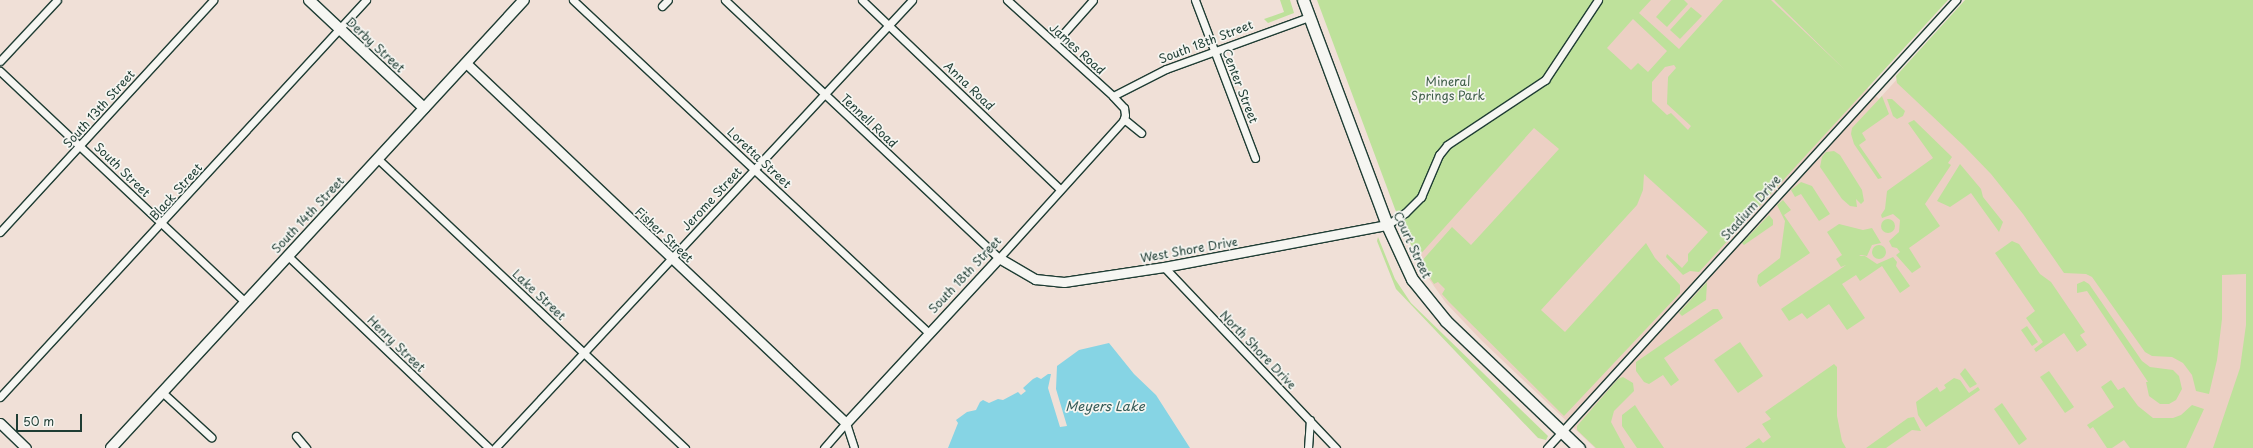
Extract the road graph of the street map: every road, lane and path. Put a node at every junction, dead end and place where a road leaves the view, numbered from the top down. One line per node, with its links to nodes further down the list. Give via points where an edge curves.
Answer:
1 (57, 0): 23 (street)
2 (213, 0): 31 (street, South 13th Street)
3 (309, 0): 20 (main road, Derby Street)
4 (366, 0): 20 (street, Black Street)
5 (524, 0): 24 (main road, South 14th Street)
6 (573, 0): 34 (street, Loretta Street)
7 (668, 0): 17 (street)
8 (724, 0): 26 (street, Tennell Road)
9 (862, 0): 19 (street, Anna Road)
10 (912, 0): 19 (street, Jerome Street)
11 (1007, 0): 21 (street, James Road)
12 (1093, 0): 21 (street)
13 (1195, 0): 22 (street, Center Street)
14 (1303, 0): 18 (main road, Court Street)
15 (1598, 0): 37 (street, via 1544,80 1447,145 1439,155 1421,197 1405,214)
16 (1956, 0): 51 (street, Stadium Drive)
17 (662, 6)
18 (1309, 16): 22 (street, South 18th Street); 37 (main road, Court Street)
19 (888, 25): 26 (street, Jerome Street); 35 (street, Anna Road)
20 (339, 29): 28 (main road, Derby Street); 36 (street, Black Street)
21 (1055, 43): 27 (street, James Road)
22 (1214, 51): 27 (street, South 18th Street, via 1166,69); 32 (street, Center Street)
23 (0, 61)
24 (466, 63): 28 (main road, South 14th Street); 41 (street, Fisher Street)
25 (0, 71): 31 (street, South Street)
26 (824, 93): 34 (street, Jerome Street); 40 (street, Tennell Road)
27 (1113, 96): 29 (street, James Road, via 1124,108)
28 (424, 108): 33 (main road, South 14th Street)
29 (1124, 119): 30 (street); 35 (street, South 18th Street)
30 (1141, 134)
31 (81, 146): 36 (street, South Street); 38 (street, South 13th Street)
32 (1255, 158)
33 (378, 159): 39 (main road, South 14th Street); 45 (street, Lake Street)
34 (754, 170): 41 (street, Jerome Street); 44 (street, Loretta Street)
35 (1060, 189): 40 (street, South 18th Street)
36 (162, 223): 43 (street, South Street); 47 (street, Black Street)
37 (1387, 225): 42 (street, West Shore Drive); 51 (main road, Court Street, via 1407,272 1422,294 1446,321)
38 (0, 232)
39 (288, 256): 43 (main road, South 14th Street); 57 (street, Henry Street)
40 (999, 258): 42 (street, West Shore Drive, via 1022,274 1050,282); 44 (street, South 18th Street)
41 (672, 259): 45 (street, Jerome Street); 50 (street, Fisher Street)
42 (1164, 267): 48 (street, North Shore Drive)
43 (245, 302): 46 (main road, South 14th Street)
44 (929, 333): 50 (street, South 18th Street)
45 (585, 353): 58 (street, Jerome Street); 59 (street, Lake Street)
46 (162, 392): 53 (street); 55 (main road, South 14th Street)
47 (0, 397)
48 (1310, 420): 62 (street); 63 (street, North Shore Drive)
49 (0, 423): 54 (street)
50 (846, 423): 60 (street, South 18th Street); 61 (street)
51 (1562, 432): 64 (street, Stadium Drive); 65 (main road, Court Street)
52 (296, 436): 56 (street)
53 (211, 437)
54 (26, 448)
55 (111, 448)
56 (306, 448)
57 (489, 448)
58 (495, 448)
59 (685, 448)
60 (824, 448)
61 (854, 448)
62 (1308, 448)
63 (1336, 448)
64 (1547, 448)
65 (1579, 448)

